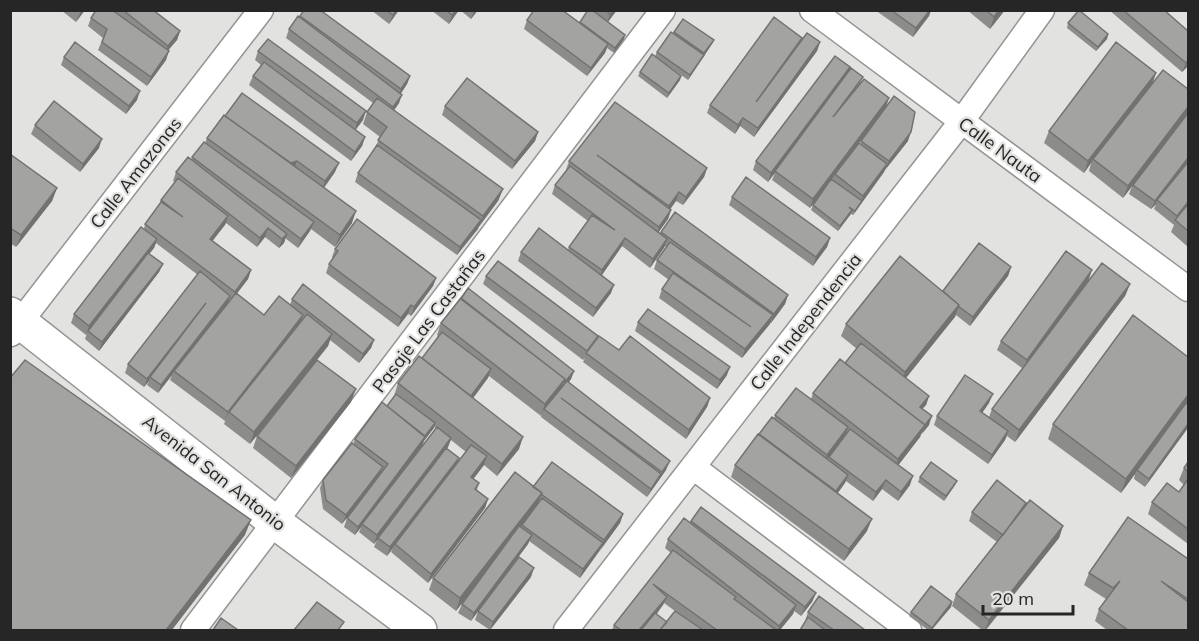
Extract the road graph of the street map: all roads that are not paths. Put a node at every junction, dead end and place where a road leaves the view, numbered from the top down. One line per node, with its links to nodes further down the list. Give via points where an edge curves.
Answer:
1 (261, 10): 7 (street, Calle Amazonas)
2 (663, 10): 9 (street, Pasaje Las Castañas)
3 (812, 10): 5 (street, Calle Nauta)
4 (1042, 10): 5 (street, Calle Independencia)
5 (961, 122): 6 (street, Calle Nauta); 8 (street, Calle Independencia)
6 (1188, 289)
7 (14, 323): 9 (main road, Avenida San Antonio)
8 (693, 467): 12 (street, Calle Independencia); 13 (street)
9 (276, 523): 10 (street, Pasaje Las Castañas); 11 (main road, Avenida San Antonio)
10 (193, 630)
11 (420, 630)
12 (566, 630)
13 (909, 630)

